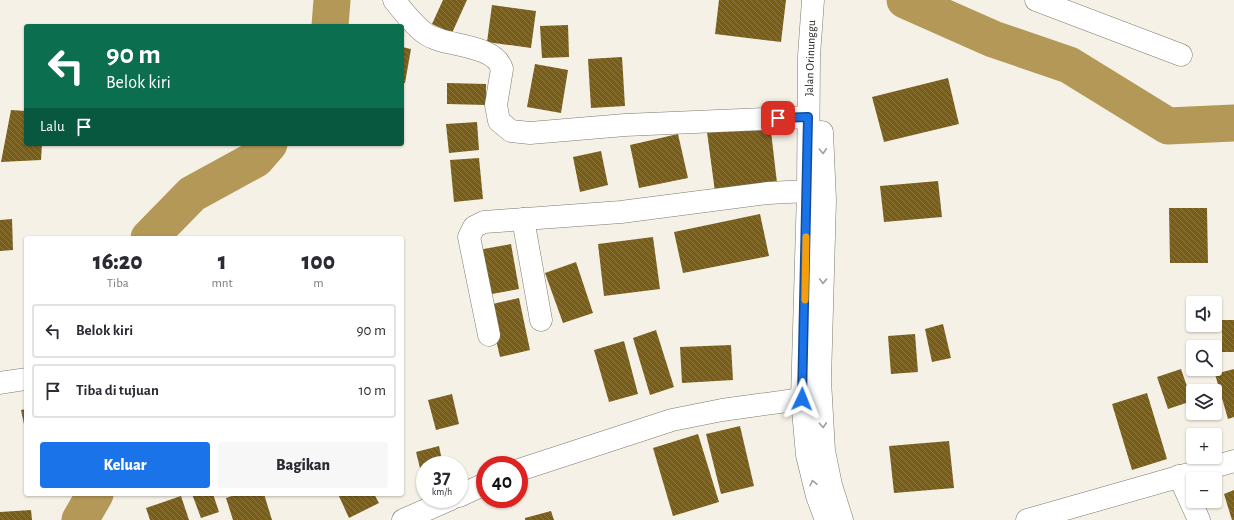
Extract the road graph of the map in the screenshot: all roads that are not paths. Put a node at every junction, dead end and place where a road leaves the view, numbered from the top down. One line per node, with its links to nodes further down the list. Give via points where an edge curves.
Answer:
1 (394, 0): 6 (street, via 426,34 486,53 496,59 502,68 496,104 499,121 511,131)
2 (812, 0): 6 (street, Jalan Orinunggu)
3 (822, 0): 20 (street, Jalan Orinunggu, one-way to 20, via 820,99 826,200 820,380 824,451)
4 (1036, 0): 5 (street)
5 (1181, 55)
6 (808, 117): 7 (street, Jalan Orinunggu)
7 (808, 191): 8 (street, via 768,193 621,212); 13 (street, Jalan Orinunggu)
8 (523, 219): 9 (street); 10 (street, via 484,222 474,227 469,237)
9 (541, 320)
10 (489, 335)
11 (24, 379): 12 (street)
12 (0, 383)
13 (802, 399): 15 (street, via 672,420); 19 (street, Jalan Orinunggu, one-way to 13, via 807,455)
14 (1234, 461): 16 (street)
15 (528, 467)
16 (1179, 476): 21 (street); 22 (street)
17 (430, 508): 18 (street)
18 (403, 520)
19 (826, 520)
20 (842, 520)
21 (1027, 520)
22 (1199, 520)

